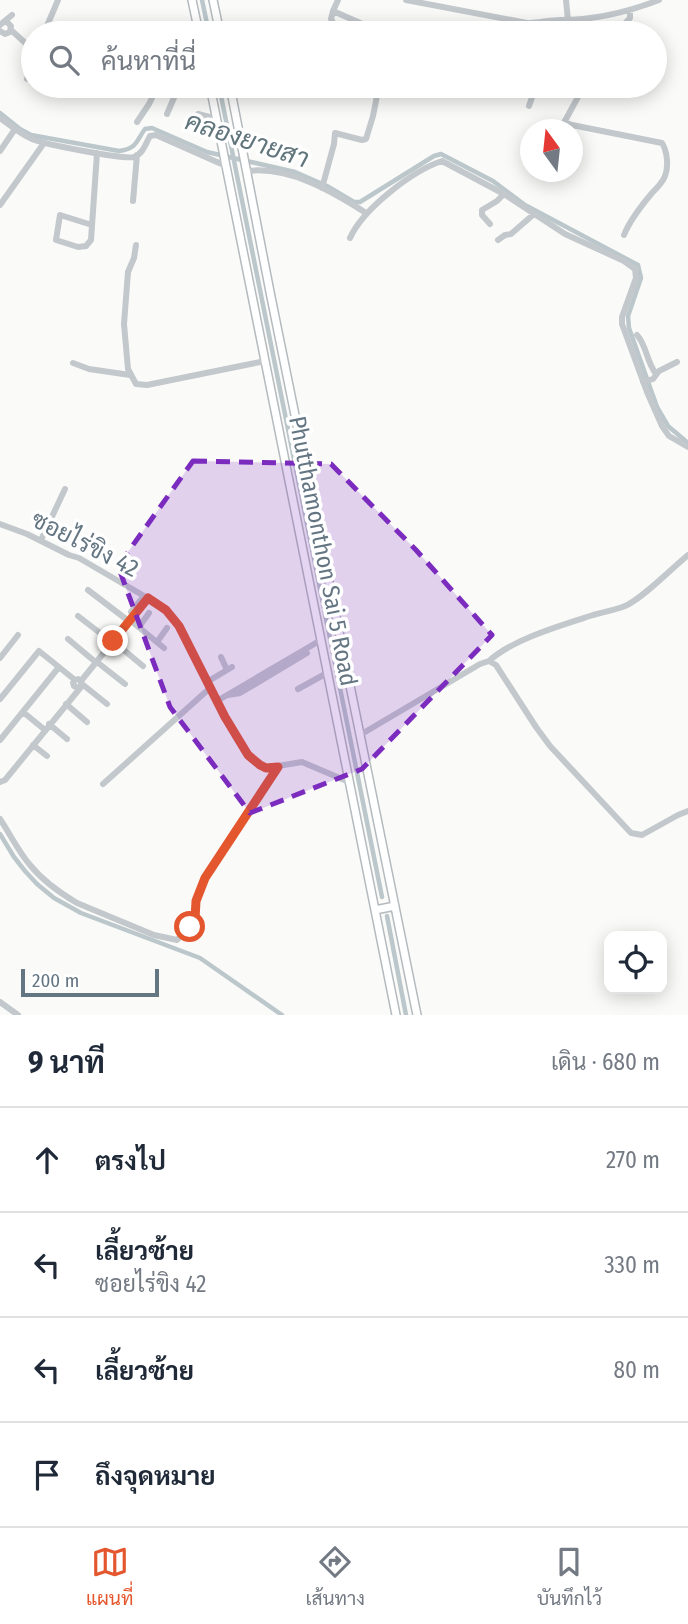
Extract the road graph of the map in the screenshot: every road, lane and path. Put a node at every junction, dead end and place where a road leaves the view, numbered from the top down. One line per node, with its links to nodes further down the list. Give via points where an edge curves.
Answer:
1 (58, 0): 13 (street)
2 (192, 0): 14 (main road)
3 (213, 0): 15 (main road)
4 (338, 0): 10 (street)
5 (406, 0): 18 (street)
6 (566, 0): 20 (street)
7 (642, 0): 9 (street)
8 (659, 0): 9 (street)
9 (631, 9): 20 (street); 21 (street)
10 (333, 11): 16 (street); 17 (street)
11 (12, 15): 22 (street)
12 (559, 20): 19 (street); 20 (street)
13 (49, 21)
14 (197, 21)
15 (217, 21)
16 (332, 21)
17 (356, 21)
18 (516, 21)
19 (548, 21)
20 (568, 21)
21 (627, 21)
22 (3, 23): 23 (street, via 10,24)
23 (11, 30): 24 (street, via 7,34); 25 (street)
24 (0, 31)
25 (21, 38)
26 (152, 98): 38 (street)
27 (174, 98): 34 (street)
28 (212, 98): 36 (main road, Phutthamonthon Sai 5 Road)
29 (232, 98): 47 (main road, Phutthamonthon Sai 5 Road)
30 (376, 98): 48 (street, via 366,139 335,133)
31 (532, 98): 33 (street)
32 (577, 98): 37 (street)
33 (529, 106)
34 (167, 114)
35 (0, 118): 41 (street)
36 (216, 118): 39 (street, via 198,114); 46 (main road, Phutthamonthon Sai 5 Road)
37 (566, 119)
38 (137, 122)
39 (194, 122)
40 (583, 127): 56 (street, via 665,146 665,178)
41 (15, 129): 42 (street); 43 (street)
42 (44, 144): 44 (street); 51 (street)
43 (0, 151)
44 (97, 153): 45 (street, via 123,158); 55 (street)
45 (137, 155): 46 (street, via 150,136 156,135); 50 (street)
46 (226, 165): 61 (main road, Phutthamonthon Sai 5 Road)
47 (247, 170): 48 (street); 104 (main road, Phutthamonthon Sai 5 Road)
48 (323, 185): 52 (street)
49 (504, 194): 52 (street, via 442,160 410,177); 53 (street); 54 (street, via 482,210)
50 (134, 201)
51 (0, 205)
52 (366, 213): 57 (street)
53 (534, 214): 58 (street); 65 (street, via 635,269 622,320)
54 (490, 224)
55 (92, 225): 55 (street, via 60,215 56,240 86,246)
56 (624, 235)
57 (350, 238)
58 (498, 240)
59 (136, 245): 64 (street, via 124,324)
60 (637, 335): 65 (street)
61 (265, 361): 64 (street, via 147,385 136,384); 82 (main road, Phutthamonthon Sai 5 Road)
62 (677, 362): 65 (street)
63 (73, 363): 64 (street)
64 (130, 375)
65 (649, 379): 66 (street, via 665,431)
66 (688, 447)
67 (65, 489): 69 (street)
68 (0, 524): 69 (street, ซอยไร่ขิง 42)
69 (41, 540): 72 (street, ซอยไร่ขิง 42)
70 (688, 555): 87 (street, via 626,606 517,643)
71 (88, 590): 75 (street)
72 (146, 597): 75 (street); 94 (street, ซอยไร่ขิง 42, via 174,619)
73 (149, 613): 76 (street)
74 (78, 616): 80 (street)
75 (128, 620): 76 (street); 80 (street)
76 (138, 627): 81 (street)
77 (167, 628): 81 (street)
78 (18, 635): 85 (street)
79 (68, 639): 86 (street)
80 (111, 641): 86 (street); 88 (street)
81 (157, 642): 83 (street)
82 (322, 642): 90 (main road, Phutthamonthon Sai 5 Road); 98 (street, via 240,693)
83 (164, 648)
84 (221, 657): 94 (street, via 230,668)
85 (0, 658)
86 (95, 661): 91 (street); 93 (street)
87 (489, 661): 104 (street); 113 (street, via 550,746 626,830 642,835)
88 (144, 666)
89 (59, 667): 91 (street); 95 (street, via 39,651); 101 (street)
90 (327, 673): 96 (street); 111 (main road, Phutthamonthon Sai 5 Road)
91 (79, 682): 99 (street); 100 (street)
92 (0, 683): 95 (street)
93 (125, 684)
94 (208, 685): 98 (street, ซอยไร่ขิง 42); 112 (street)
95 (8, 689): 97 (street)
96 (299, 689)
97 (0, 699)
98 (216, 701): 109 (street, ซอยไร่ขิง 42, via 248,755 266,768)
99 (66, 704): 102 (street); 103 (street)
100 (107, 704)
101 (23, 712): 103 (street); 106 (street)
102 (87, 722)
103 (47, 727): 105 (street); 107 (street)
104 (360, 735): 115 (main road, Phutthamonthon Sai 5 Road)
105 (67, 739)
106 (0, 740)
107 (33, 745): 108 (street); 110 (street)
108 (47, 756)
109 (278, 767): 111 (street, ซอยไร่ขิง 42, via 307,763); 114 (street, via 205,878 195,919 177,940 77,903 54,888 30,865)
110 (0, 782)
111 (349, 782): 116 (main road, Phutthamonthon Sai 5 Road)
112 (103, 784)
113 (688, 811)
114 (0, 819)
115 (395, 906): 116 (main road); 120 (main road, Phutthamonthon Sai 5 Road)
116 (375, 910): 119 (main road, Phutthamonthon Sai 5 Road)
117 (0, 1002): 118 (street)
118 (18, 1015)
119 (396, 1015)
120 (417, 1015)

